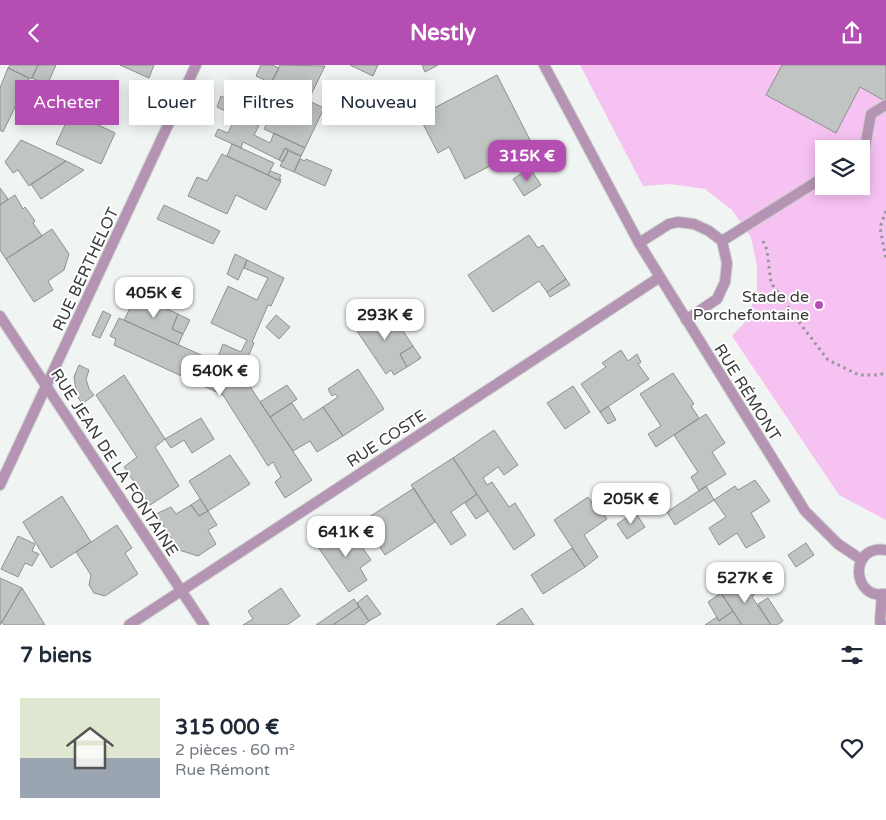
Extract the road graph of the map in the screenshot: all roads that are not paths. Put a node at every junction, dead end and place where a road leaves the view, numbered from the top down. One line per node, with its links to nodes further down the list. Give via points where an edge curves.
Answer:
1 (196, 65): 11 (street, RUE BERTHELOT)
2 (544, 65): 7 (street, RUE RÉMONT)
3 (886, 105): 4 (street, via 871,114)
4 (866, 140)
5 (815, 182): 6 (street)
6 (722, 241): 7 (street, via 694,223 678,222 668,224); 10 (street, via 728,263 725,282 717,299)
7 (639, 243): 8 (street, RUE RÉMONT)
8 (660, 277): 10 (street, RUE RÉMONT); 15 (street, RUE COSTE)
9 (0, 316): 11 (street, RUE JEAN DE LA FONTAINE)
10 (686, 320): 14 (street, RUE RÉMONT, via 805,511 838,545)
11 (47, 385): 12 (street, RUE BERTHELOT); 15 (street, RUE JEAN DE LA FONTAINE)
12 (0, 485)
13 (886, 550): 14 (street, via 876,549)
14 (862, 560): 16 (street, via 860,581 868,590)
15 (181, 591): 18 (street, RUE COSTE); 19 (street, RUE JEAN DE LA FONTAINE)
16 (884, 594): 17 (street)
17 (880, 624)
18 (129, 625)
19 (204, 625)

